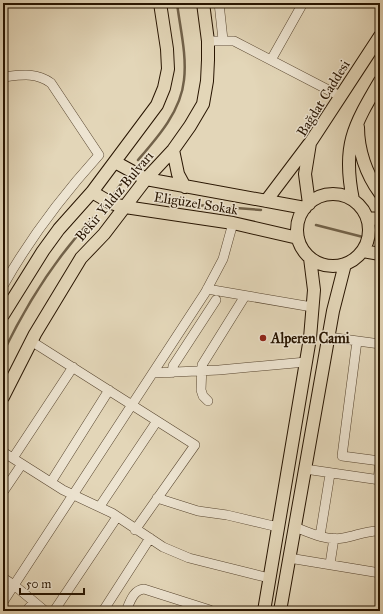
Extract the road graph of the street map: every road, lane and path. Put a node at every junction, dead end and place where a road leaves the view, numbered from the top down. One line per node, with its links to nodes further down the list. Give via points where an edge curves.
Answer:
1 (160, 3): 16 (main road, Bekir Yıldız Bulvarı, via 168,59 164,88 154,109)
2 (203, 3): 7 (main road, Bekir Yıldız Bulvarı)
3 (219, 3): 6 (street)
4 (303, 3): 8 (street)
5 (380, 36): 11 (main road, Bağdat Caddesi)
6 (223, 40): 7 (street); 8 (street, via 234,42)
7 (208, 41): 14 (main road, Bekir Yıldız Bulvarı, via 207,81 203,104)
8 (271, 60): 11 (street)
9 (3, 77): 15 (street, via 32,74 51,83)
10 (380, 81): 12 (main road)
11 (340, 96): 13 (main road, Bağdat Caddesi)
12 (358, 119): 20 (main road, via 358,142 362,156); 21 (main road, via 350,140 347,161)
13 (310, 143): 22 (main road); 23 (main road, Bağdat Caddesi, via 305,174)
14 (173, 150): 17 (main road, Bekir Yıldız Bulvarı); 18 (main road, via 178,174)
15 (99, 155): 16 (street); 33 (street, via 47,216)
16 (115, 162): 17 (main road, Eligüzel Sokak); 19 (main road, Bekir Yıldız Bulvarı)
17 (146, 179): 18 (main road, Eligüzel Sokak); 24 (main road, Bekir Yıldız Bulvarı)
18 (185, 187): 22 (main road, Eligüzel Sokak)
19 (92, 192): 24 (main road, Eligüzel Sokak, via 111,203); 38 (main road, Bekir Yıldız Bulvarı, via 43,251)
20 (380, 193)
21 (353, 200): 23 (main road, via 331,194 319,197); 25 (main road)
22 (266, 201): 23 (main road, Eligüzel Sokak)
23 (307, 206): 28 (main road, via 301,213)
24 (125, 207): 27 (main road, Eligüzel Sokak); 40 (main road, Bekir Yıldız Bulvarı, via 81,258)
25 (367, 218): 26 (main road); 29 (main road, via 369,229)
26 (380, 219)
27 (233, 223): 28 (main road, Eligüzel Sokak); 34 (street, via 223,259)
28 (298, 238): 31 (main road, via 302,249)
29 (362, 251): 30 (main road); 32 (main road, via 355,259)
30 (380, 254)
31 (310, 258): 32 (main road, via 321,264); 37 (main road, via 314,290)
32 (345, 264): 39 (main road)
33 (3, 286)
34 (207, 289): 35 (street); 46 (street)
35 (245, 296): 37 (street); 45 (street, via 202,365)
36 (216, 300): 47 (street, via 173,366)
37 (312, 307): 43 (main road)
38 (3, 315)
39 (328, 337): 41 (street); 57 (main road)
40 (31, 341): 44 (street); 49 (main road, Bekir Yıldız Bulvarı)
41 (357, 341): 42 (street); 55 (street, via 342,456)
42 (380, 344)
43 (306, 362): 45 (street); 66 (main road)
44 (73, 367): 48 (street); 54 (street)
45 (202, 371): 47 (street); 50 (street, via 203,396)
46 (153, 373): 47 (street); 51 (street)
47 (172, 373)
48 (109, 390): 51 (street); 60 (street)
49 (3, 397)
50 (208, 400)
51 (132, 404): 52 (street); 62 (street)
52 (157, 421): 63 (street, via 195,445); 64 (street)
53 (3, 452): 54 (street)
54 (13, 458): 56 (street)
55 (380, 461): 59 (street)
56 (22, 464): 60 (street); 61 (street)
57 (305, 469): 58 (street); 67 (main road)
58 (330, 474): 59 (street); 70 (street)
59 (379, 480)
60 (51, 482): 62 (street)
61 (3, 492)
62 (73, 494): 64 (street); 78 (street)
63 (157, 498): 66 (street, via 198,511); 68 (street)
64 (100, 506): 65 (street)
65 (118, 517): 68 (street); 84 (street)
66 (278, 527): 77 (main road)
67 (295, 527): 70 (street); 73 (main road)
68 (135, 530): 71 (street)
69 (380, 531): 72 (street, via 369,531 341,539)
70 (320, 536): 72 (street)
71 (150, 538): 77 (street, via 189,558); 85 (street)
72 (334, 538): 74 (street)
73 (289, 558): 74 (street); 88 (main road)
74 (330, 564): 75 (street)
75 (380, 573)
76 (3, 578): 78 (street)
77 (270, 578): 87 (main road)
78 (14, 585): 79 (street); 80 (street)
79 (3, 602)
80 (34, 602): 82 (street); 83 (street)
81 (210, 610): 86 (street, via 144,589 134,594)
82 (26, 611)
83 (44, 611)
84 (54, 611)
85 (104, 611)
86 (126, 611)
87 (264, 611)
88 (280, 611)

